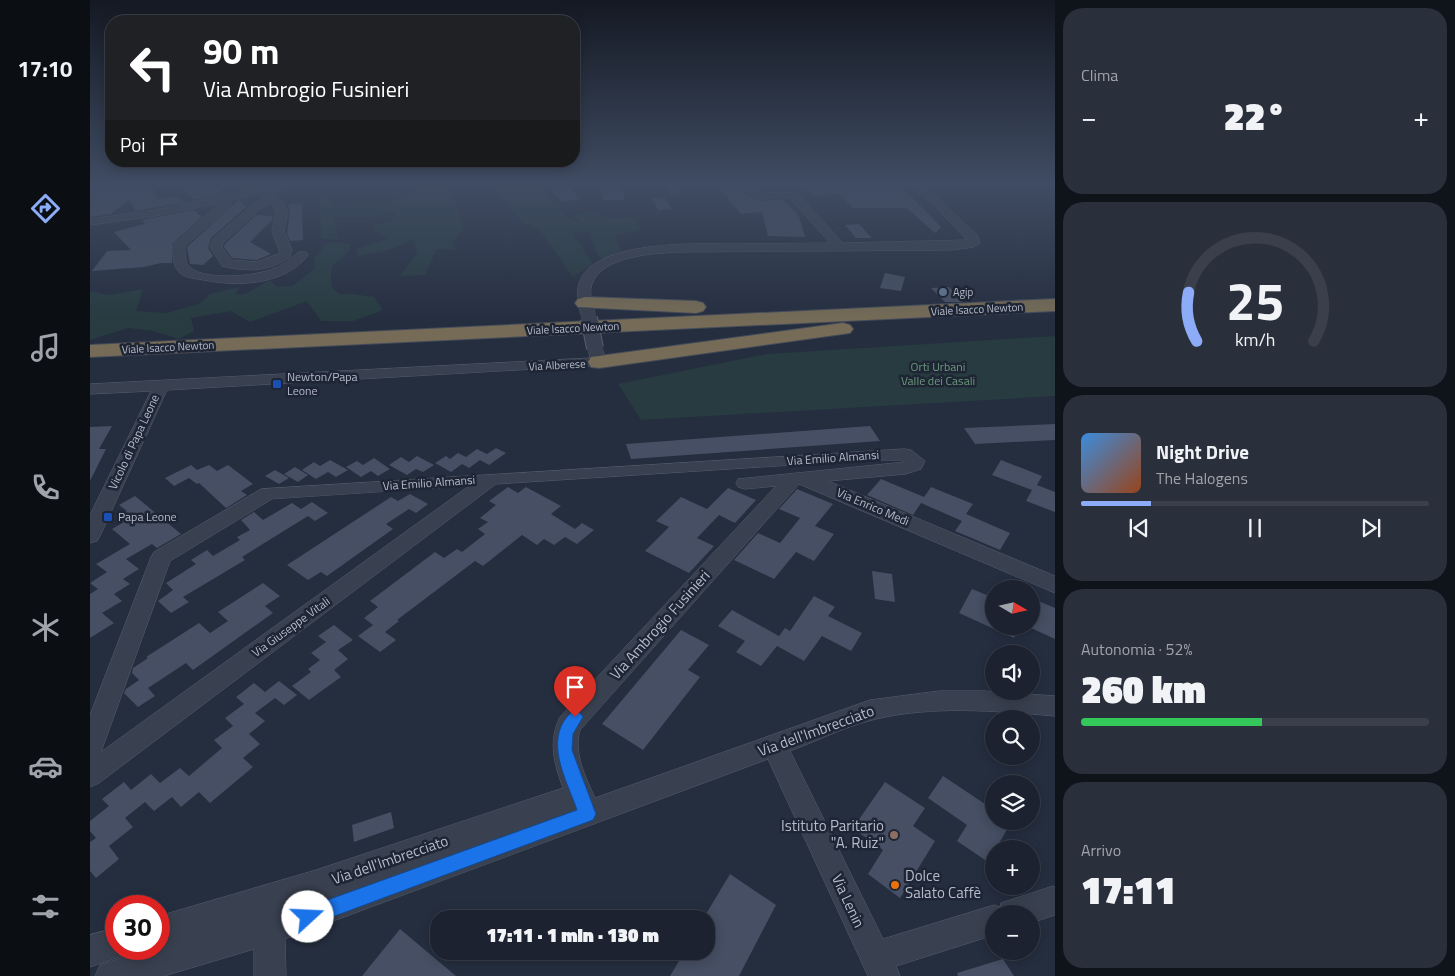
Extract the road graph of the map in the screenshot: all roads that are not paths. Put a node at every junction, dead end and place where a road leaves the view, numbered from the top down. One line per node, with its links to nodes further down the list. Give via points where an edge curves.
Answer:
1 (196, 231): 7 (street, via 179,245 179,260 186,271 212,278 254,277 282,270)
2 (230, 231): 3 (street, via 216,247 226,263 252,267 286,254)
3 (278, 231)
4 (826, 231): 6 (street)
5 (966, 231): 6 (street, Via Alberese, via 974,243 952,246)
6 (840, 246): 9 (street, Via Alberese, via 641,251 615,259 591,273 584,286)
7 (302, 255)
8 (1055, 305): 11 (highway, Viale Isacco Newton)
9 (587, 311): 11 (highway); 13 (street, Via Alberese, bridge)
10 (1055, 315): 11 (highway, Viale Isacco Newton)
11 (869, 319): 12 (highway, Viale Isacco Newton); 13 (highway, via 794,338); 14 (highway, Viale Isacco Newton)
12 (90, 351)
13 (597, 355): 15 (street, Via Alberese)
14 (90, 360)
15 (161, 386): 16 (street, Vicolo di Papa Leone); 21 (street, Vicolo di Papa Leone)
16 (90, 389)
17 (916, 460): 18 (street, Via Enrico Medi, via 915,465 906,468); 19 (street, Via Emilio Almansi, via 905,454 870,455)
18 (797, 477): 20 (street); 22 (street, Via Enrico Medi); 23 (street, Via Ambrogio Fusinieri)
19 (492, 479): 26 (street, Via Emilio Almansi, via 268,493 161,557); 27 (street, Via Giuseppe Vitali)
20 (745, 483)
21 (90, 536)
22 (1055, 586)
23 (651, 634): 28 (street, Via Ambrogio Fusinieri, via 575,717 565,733 564,750)
24 (1055, 706): 25 (street, Via dell'Imbrecciato, via 971,700 900,704 851,716)
25 (774, 745): 28 (street, Via dell'Imbrecciato); 36 (street, Via Lenin)
26 (90, 748)
27 (90, 775)
28 (587, 814): 32 (street, Via dell'Imbrecciato, via 564,800 316,885); 33 (street, Via dell'Imbrecciato)
29 (1053, 901): 30 (street)
30 (1040, 905)
31 (985, 924): 36 (street)
32 (170, 928)
33 (269, 930): 37 (street, Via dell'Imbrecciato); 38 (street)
34 (105, 946): 35 (street)
35 (90, 950)
36 (879, 966)
37 (111, 976)
38 (270, 976)

